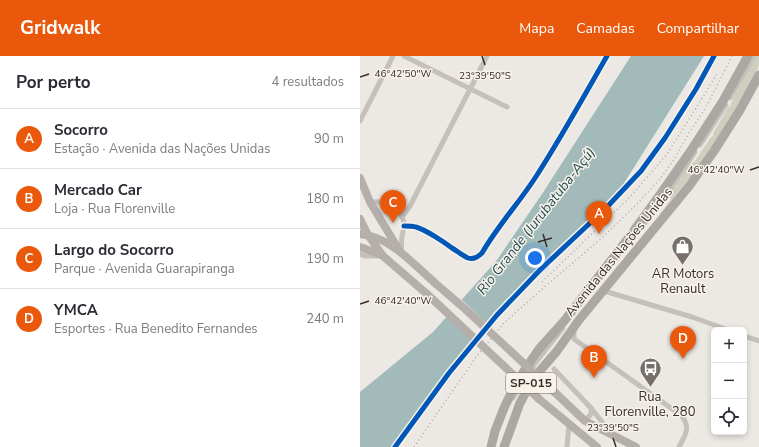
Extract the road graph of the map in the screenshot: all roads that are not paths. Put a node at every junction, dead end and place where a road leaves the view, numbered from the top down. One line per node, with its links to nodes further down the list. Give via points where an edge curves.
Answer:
1 (393, 56): 9 (street)
2 (404, 56): 7 (street)
3 (487, 56): 7 (street)
4 (748, 56): 29 (highway, Avenida das Nações Unidas / SP-015, via 715,113 662,192 528,365 504,408)
5 (754, 56): 30 (street, via 720,115 672,187 536,362 505,413)
6 (759, 75): 19 (highway, Avenida das Nações Unidas / SP-015, via 714,151)
7 (470, 89): 8 (street); 12 (street)
8 (507, 107)
9 (360, 121)
10 (360, 178): 11 (main road)
11 (370, 202): 12 (street, via 388,204); 16 (main road)
12 (402, 217): 16 (street, via 404,223)
13 (360, 219): 14 (main road)
14 (364, 234): 16 (main road, via 380,239); 18 (main road)
15 (360, 247): 18 (main road)
16 (401, 253): 26 (main road, bridge)
17 (361, 255): 18 (street)
18 (383, 256): 27 (main road, bridge)
19 (604, 291): 20 (highway, Avenida das Nações Unidas / SP-015); 21 (street)
20 (574, 327): 31 (highway, Avenida das Nações Unidas / SP-015, via 533,379 520,403); 35 (street, via 574,339 682,416 687,432)
21 (720, 327)
22 (747, 337): 23 (street)
23 (759, 341)
24 (554, 369): 25 (street)
25 (591, 408): 26 (street); 28 (street)
26 (585, 421): 28 (main road)
27 (569, 424): 32 (street); 33 (main road)
28 (613, 435): 34 (main road)
29 (491, 447)
30 (495, 447)
31 (504, 447)
32 (567, 447)
33 (596, 447)
34 (636, 447)
35 (679, 447)

